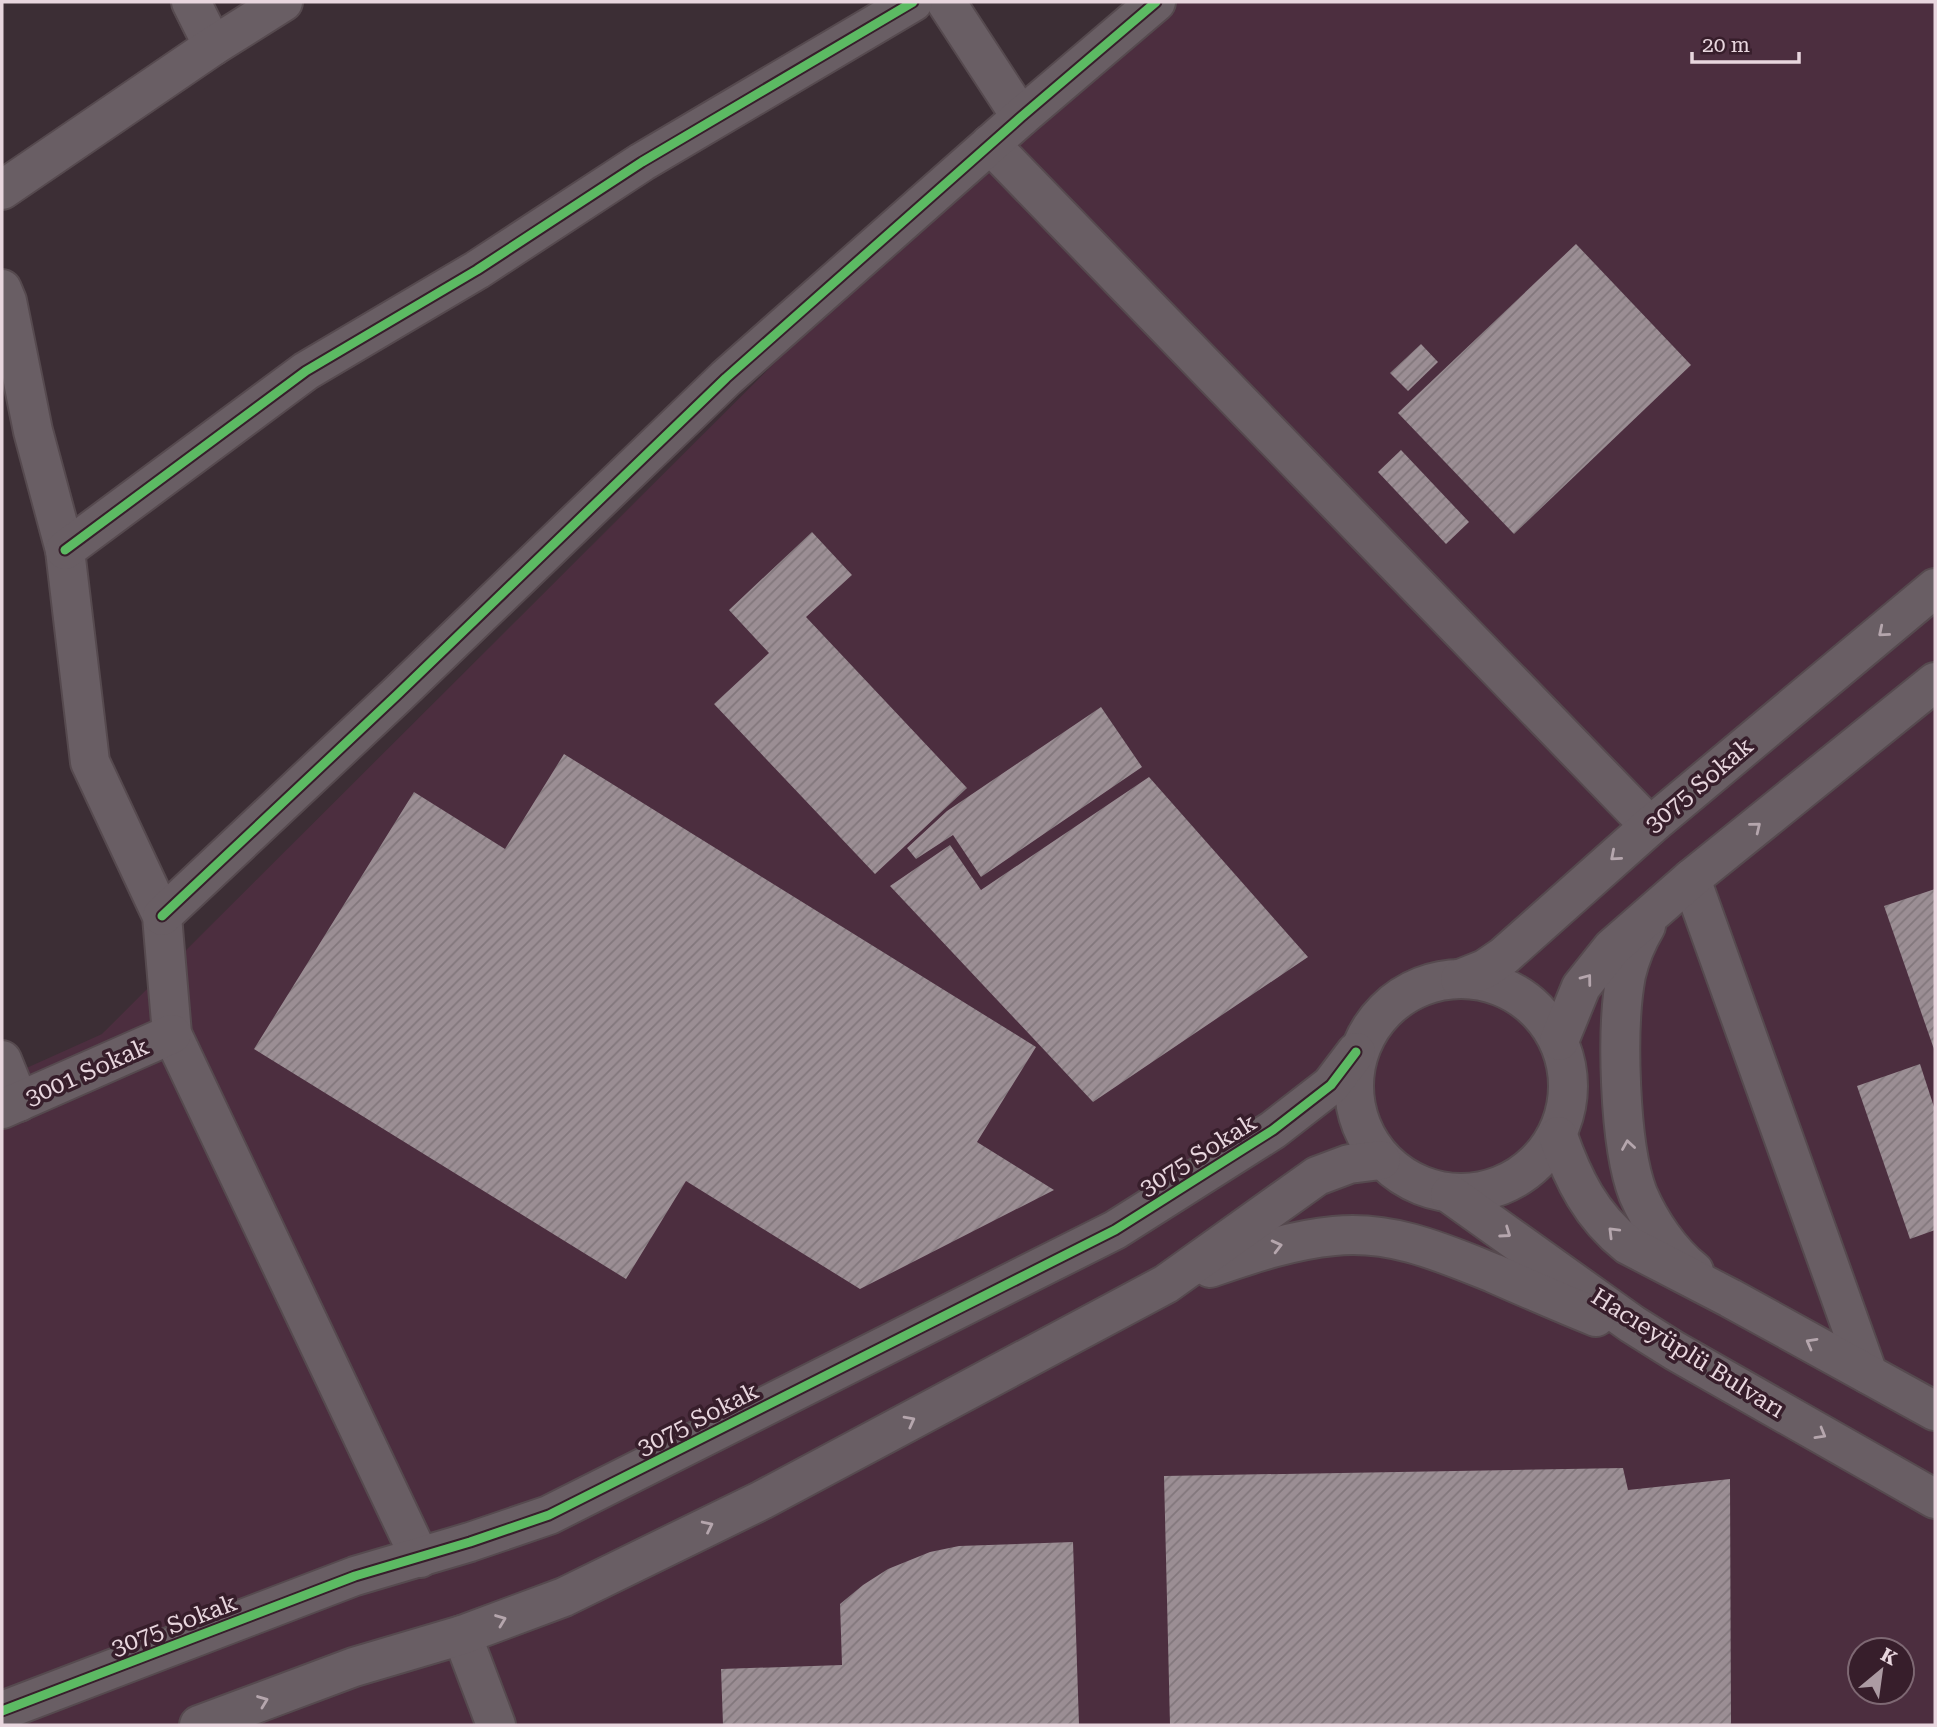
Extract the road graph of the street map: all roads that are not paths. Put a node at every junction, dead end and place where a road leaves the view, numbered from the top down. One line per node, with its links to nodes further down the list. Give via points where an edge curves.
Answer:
1 (191, 2): 6 (street)
2 (283, 2): 6 (street)
3 (913, 2): 11 (street, via 642,162 477,270 306,371)
4 (946, 2): 7 (street)
5 (1156, 2): 7 (street)
6 (213, 46): 9 (street)
7 (1021, 117): 8 (street)
8 (990, 144): 14 (street); 17 (street, via 726,378)
9 (2, 190)
10 (2, 289): 11 (street)
11 (65, 550): 17 (street, via 90,762)
12 (1935, 588): 14 (street, 3075 Sokak, one-way to 14)
13 (1935, 682): 15 (street, one-way to 13)
14 (1650, 825): 18 (street, 3075 Sokak, one-way to 18, via 1504,956)
15 (1691, 879): 16 (street); 30 (street)
16 (1656, 909): 20 (street, one-way to 16, via 1581,987 1612,948); 28 (street, one-way to 16, via 1667,1244 1638,1193 1632,1170 1624,1121 1624,988 1632,954)
17 (162, 916): 19 (street)
18 (1460, 979): 20 (street, via 1490,983 1518,995 1541,1014); 21 (street, via 1428,984 1399,998 1376,1021)
19 (172, 1034): 23 (street, 3001 Sokak); 33 (street)
20 (1559, 1041): 24 (street, via 1568,1072 1568,1105)
21 (1356, 1052): 25 (street, via 1357,1114); 33 (street, 3075 Sokak, via 1331,1085 1273,1130 1115,1230 549,1515)
22 (2, 1060): 23 (street)
23 (10, 1105)
24 (1558, 1136): 26 (street, via 1514,1181); 28 (street, one-way to 24, via 1616,1235 1588,1205)
25 (1381, 1160): 26 (street, via 1419,1185); 27 (street, via 1349,1164 1317,1176)
26 (1450, 1194): 29 (street, Hacıeyüplü Bulvarı, one-way to 29)
27 (1166, 1284): 29 (street, one-way to 29, via 1289,1243 1368,1235 1426,1246); 34 (street, one-way to 27, via 564,1597 762,1500)
28 (1730, 1298): 30 (street, one-way to 28)
29 (1675, 1351): 32 (street, Hacıeyüplü Bulvarı, one-way to 32)
30 (1868, 1374): 31 (street)
31 (1935, 1411)
32 (1935, 1499)
33 (420, 1558): 35 (street, 3075 Sokak, via 355,1576)
34 (462, 1635): 36 (street, one-way to 34, via 354,1667); 37 (street)
35 (2, 1711)
36 (199, 1725)
37 (496, 1725)

